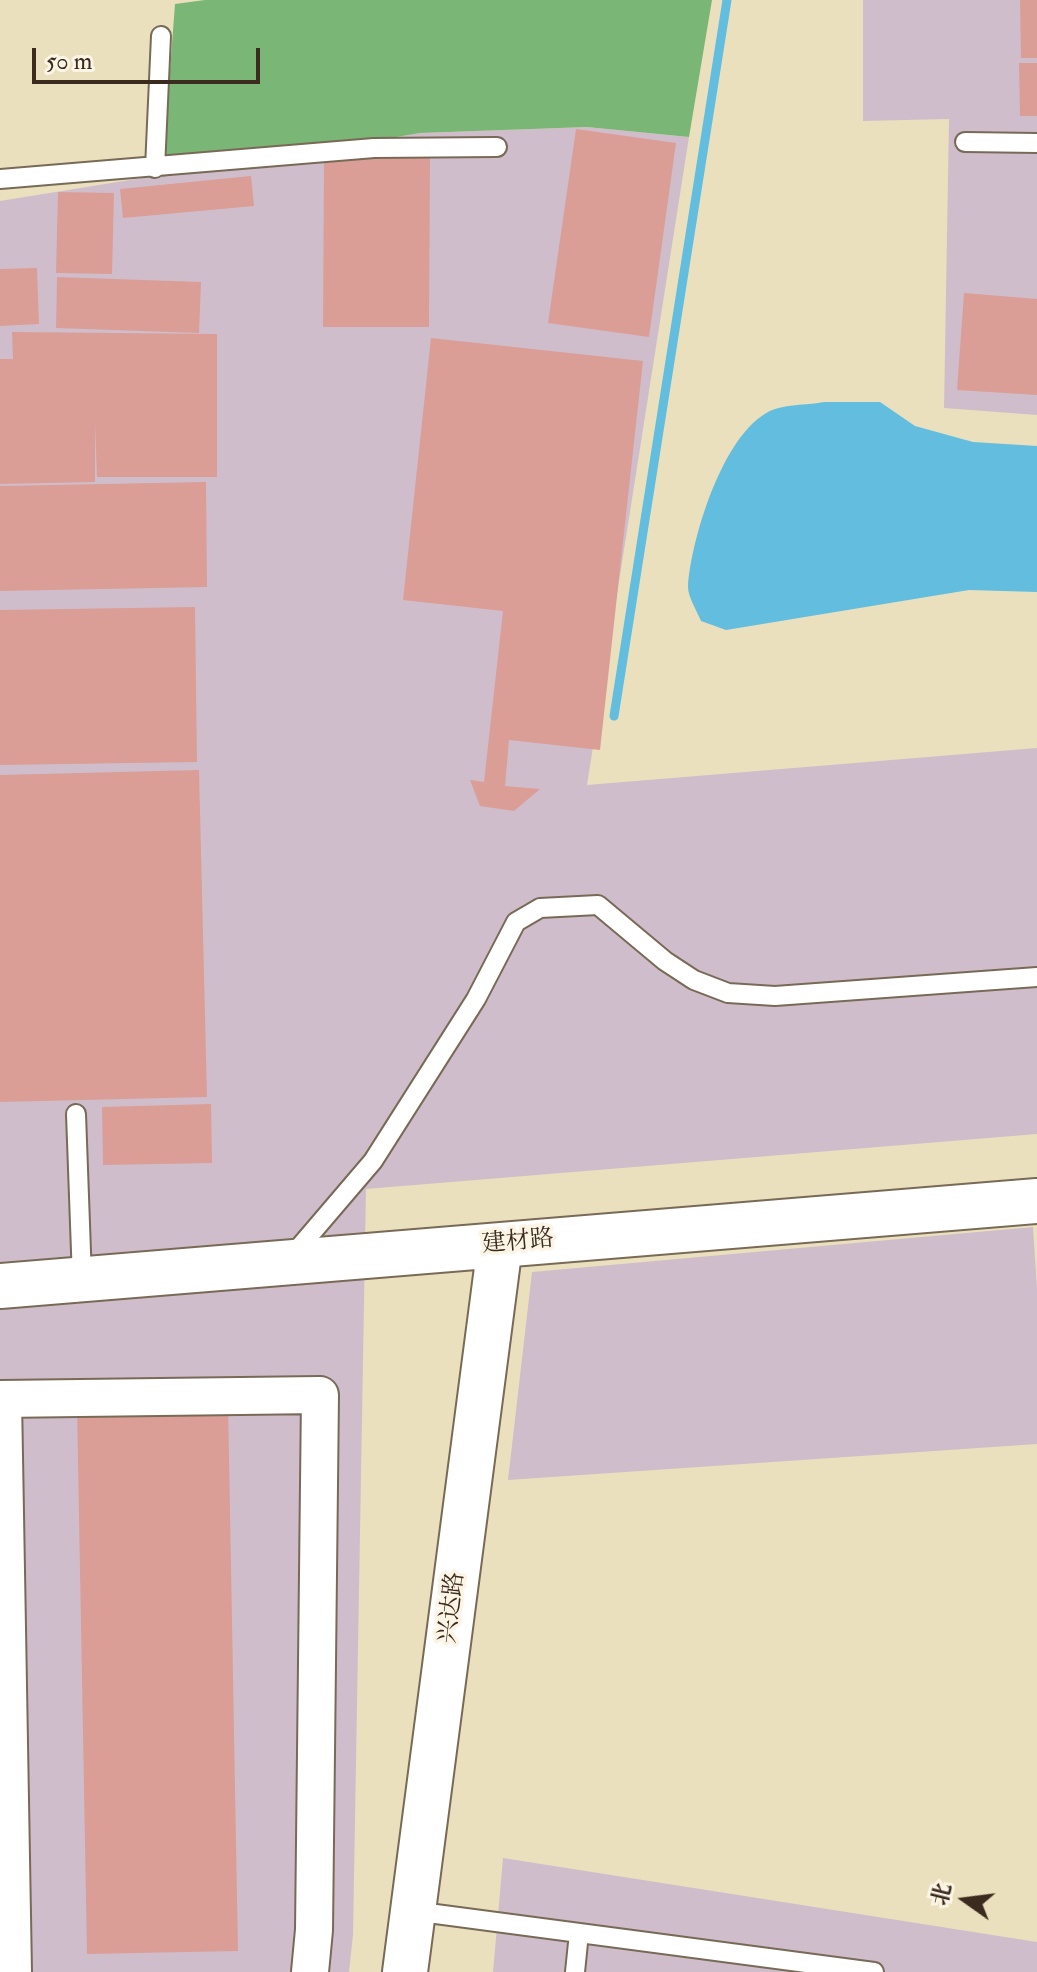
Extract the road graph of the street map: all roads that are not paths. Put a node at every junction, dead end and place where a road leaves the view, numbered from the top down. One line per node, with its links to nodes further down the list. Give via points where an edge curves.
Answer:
1 (161, 36): 5 (lane)
2 (965, 142): 3 (lane)
3 (1037, 143)
4 (497, 147): 5 (lane, via 374,148)
5 (155, 168): 6 (lane)
6 (0, 179)
7 (1037, 977): 11 (lane, via 775,996 728,993 665,961 598,905 540,908 516,922 476,999 373,1161)
8 (76, 1114): 12 (lane)
9 (1037, 1201): 10 (street, 建材路)
10 (500, 1245): 11 (street, 建材路); 15 (street, 兴达路)
11 (286, 1262): 12 (street, 建材路)
12 (82, 1279): 13 (street, 建材路)
13 (0, 1286)
14 (1, 1399): 17 (street); 18 (street, via 320,1395)
15 (413, 1911): 16 (lane); 19 (street, 兴达路)
16 (579, 1933): 20 (lane); 21 (lane)
17 (13, 1972)
18 (310, 1972)
19 (405, 1972)
20 (575, 1972)
21 (874, 1972)

